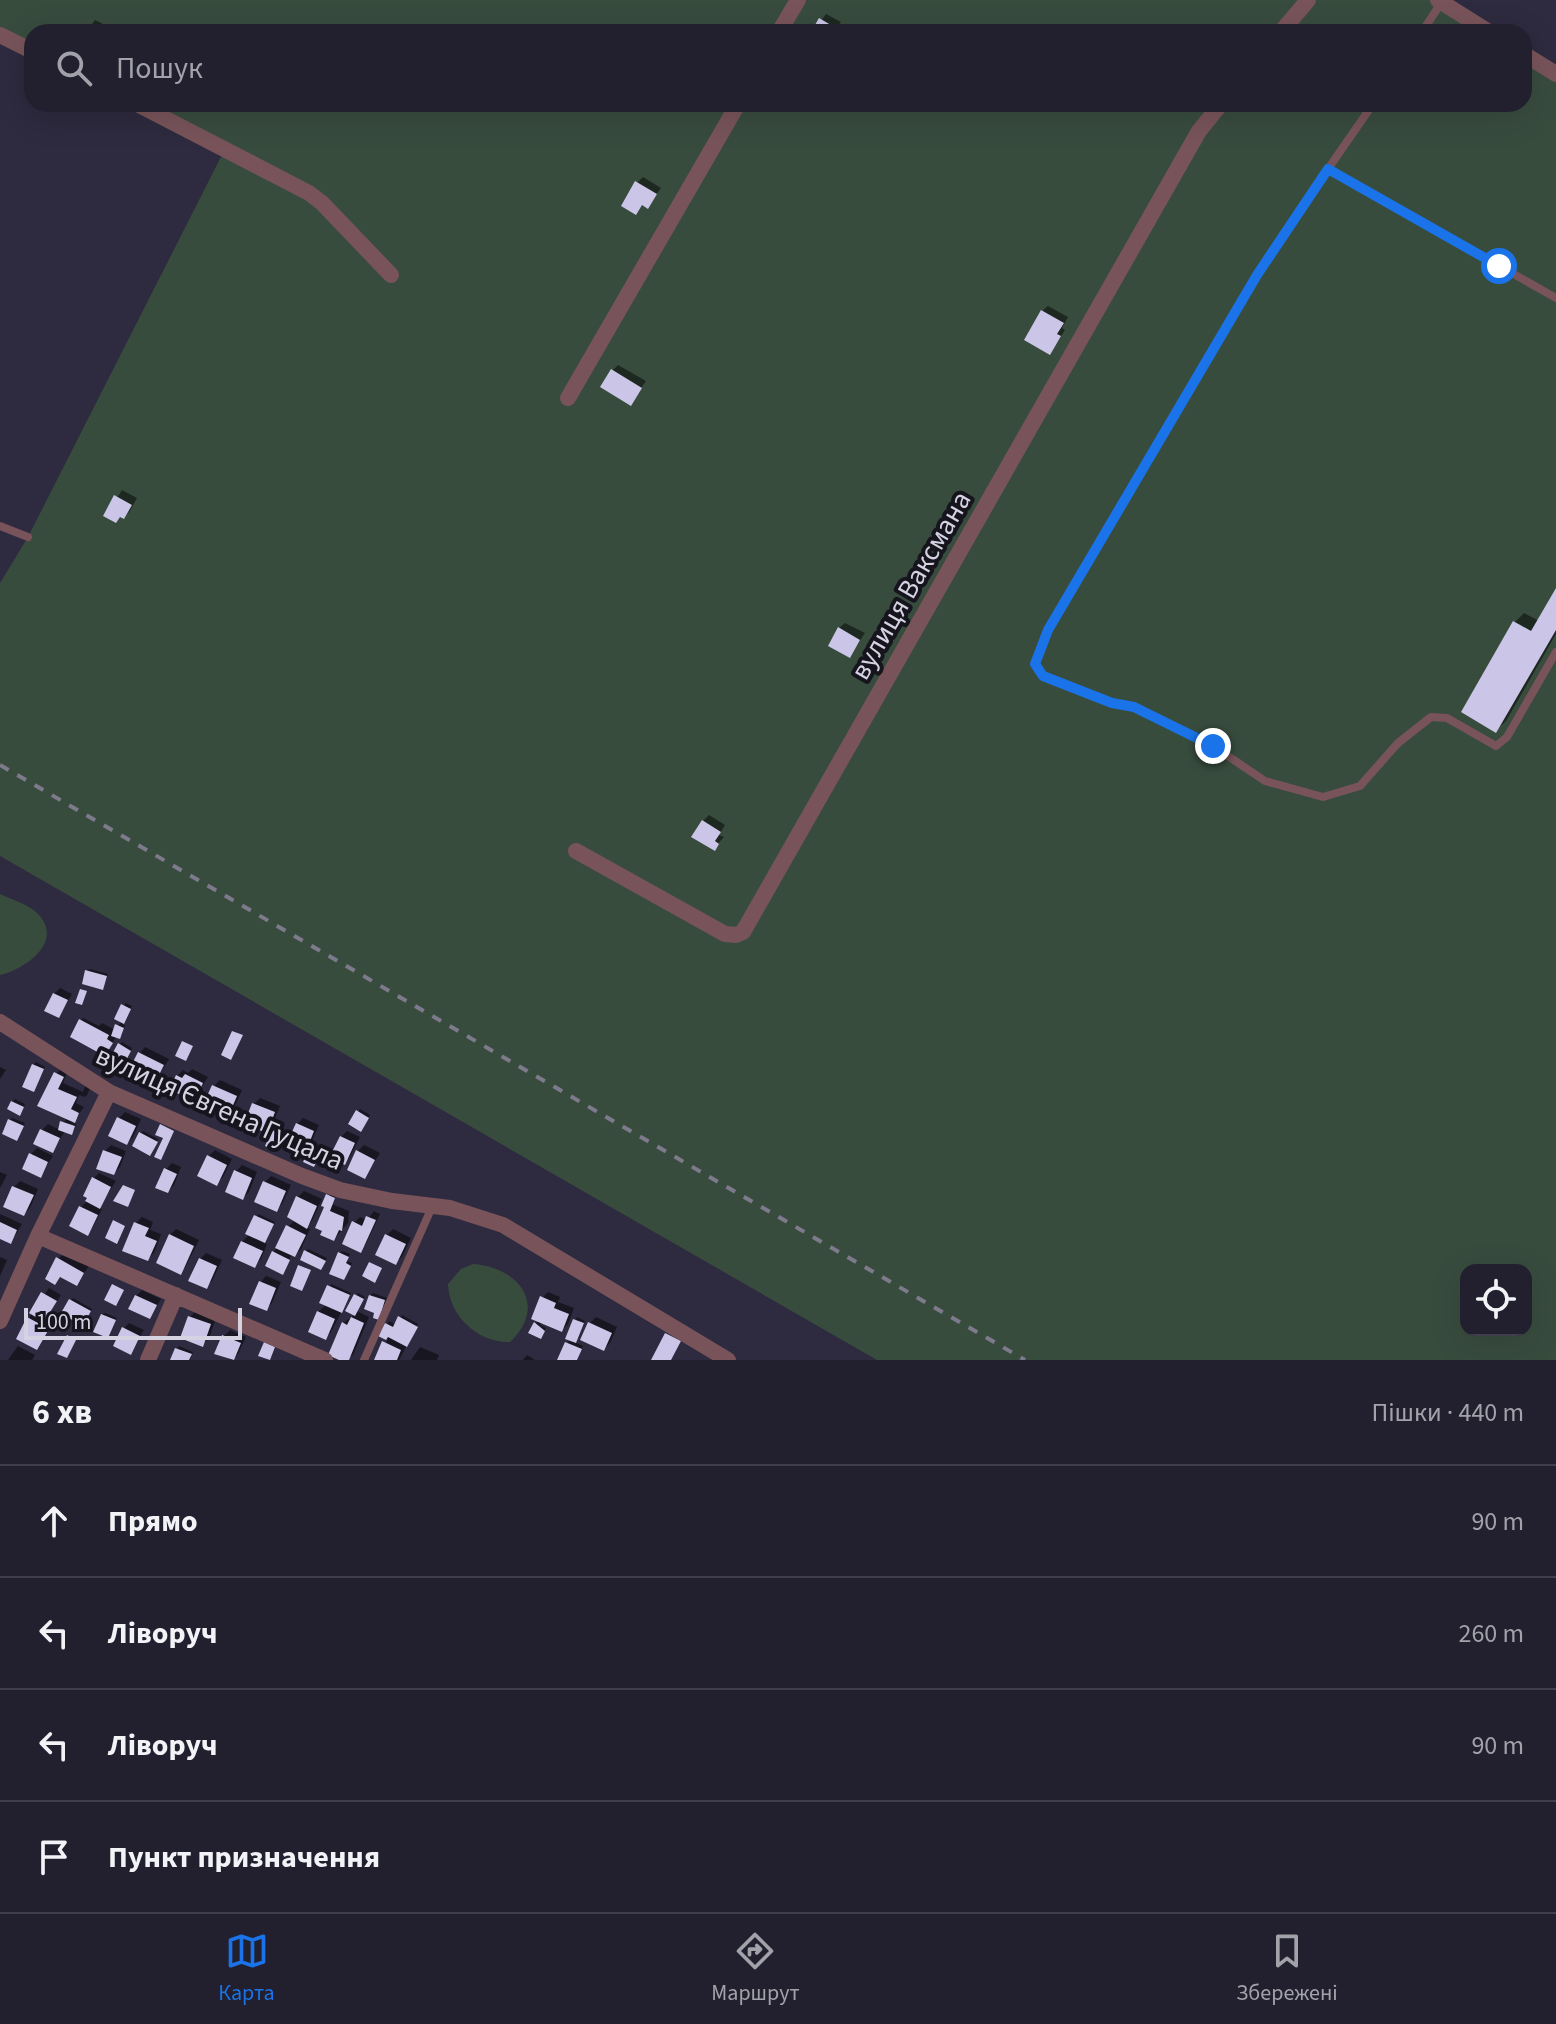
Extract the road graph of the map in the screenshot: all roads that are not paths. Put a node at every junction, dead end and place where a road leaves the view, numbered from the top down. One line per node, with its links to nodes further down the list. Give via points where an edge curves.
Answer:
1 (798, 0): 4 (street)
2 (1308, 0): 5 (street)
3 (1440, 1): 6 (lane); 7 (street)
4 (784, 24)
5 (1288, 24)
6 (1427, 24)
7 (1476, 24)
8 (0, 35): 9 (street)
9 (24, 47)
10 (1532, 59): 11 (street)
11 (1556, 74)
12 (152, 112): 17 (street, via 309,193)
13 (733, 112): 19 (street)
14 (1215, 112): 23 (street, вулиця Ваксмана, via 1191,144 743,932 725,934)
15 (1367, 112): 16 (lane)
16 (1328, 169): 18 (lane); 22 (lane, via 1241,302 1048,630 1035,664 1043,676 1134,707 1213,746 1265,781 1323,797 1360,786 1398,743 1431,717 1447,718 1496,746 1507,737)
17 (391, 275)
18 (1556, 298)
19 (568, 398)
20 (0, 526): 21 (lane)
21 (28, 537)
22 (1556, 652)
23 (576, 851)
24 (0, 1022): 25 (street, вулиця Євгена Гуцала)
25 (109, 1092): 26 (street, вулиця Євгена Гуцала, via 324,1185); 27 (street)
26 (432, 1206): 32 (lane); 33 (street, вулиця Євгена Гуцала, via 503,1225)
27 (38, 1236): 28 (street); 29 (street)
28 (176, 1295): 30 (street); 31 (street)
29 (0, 1321)
30 (148, 1360)
31 (325, 1360)
32 (364, 1360)
33 (728, 1360)

